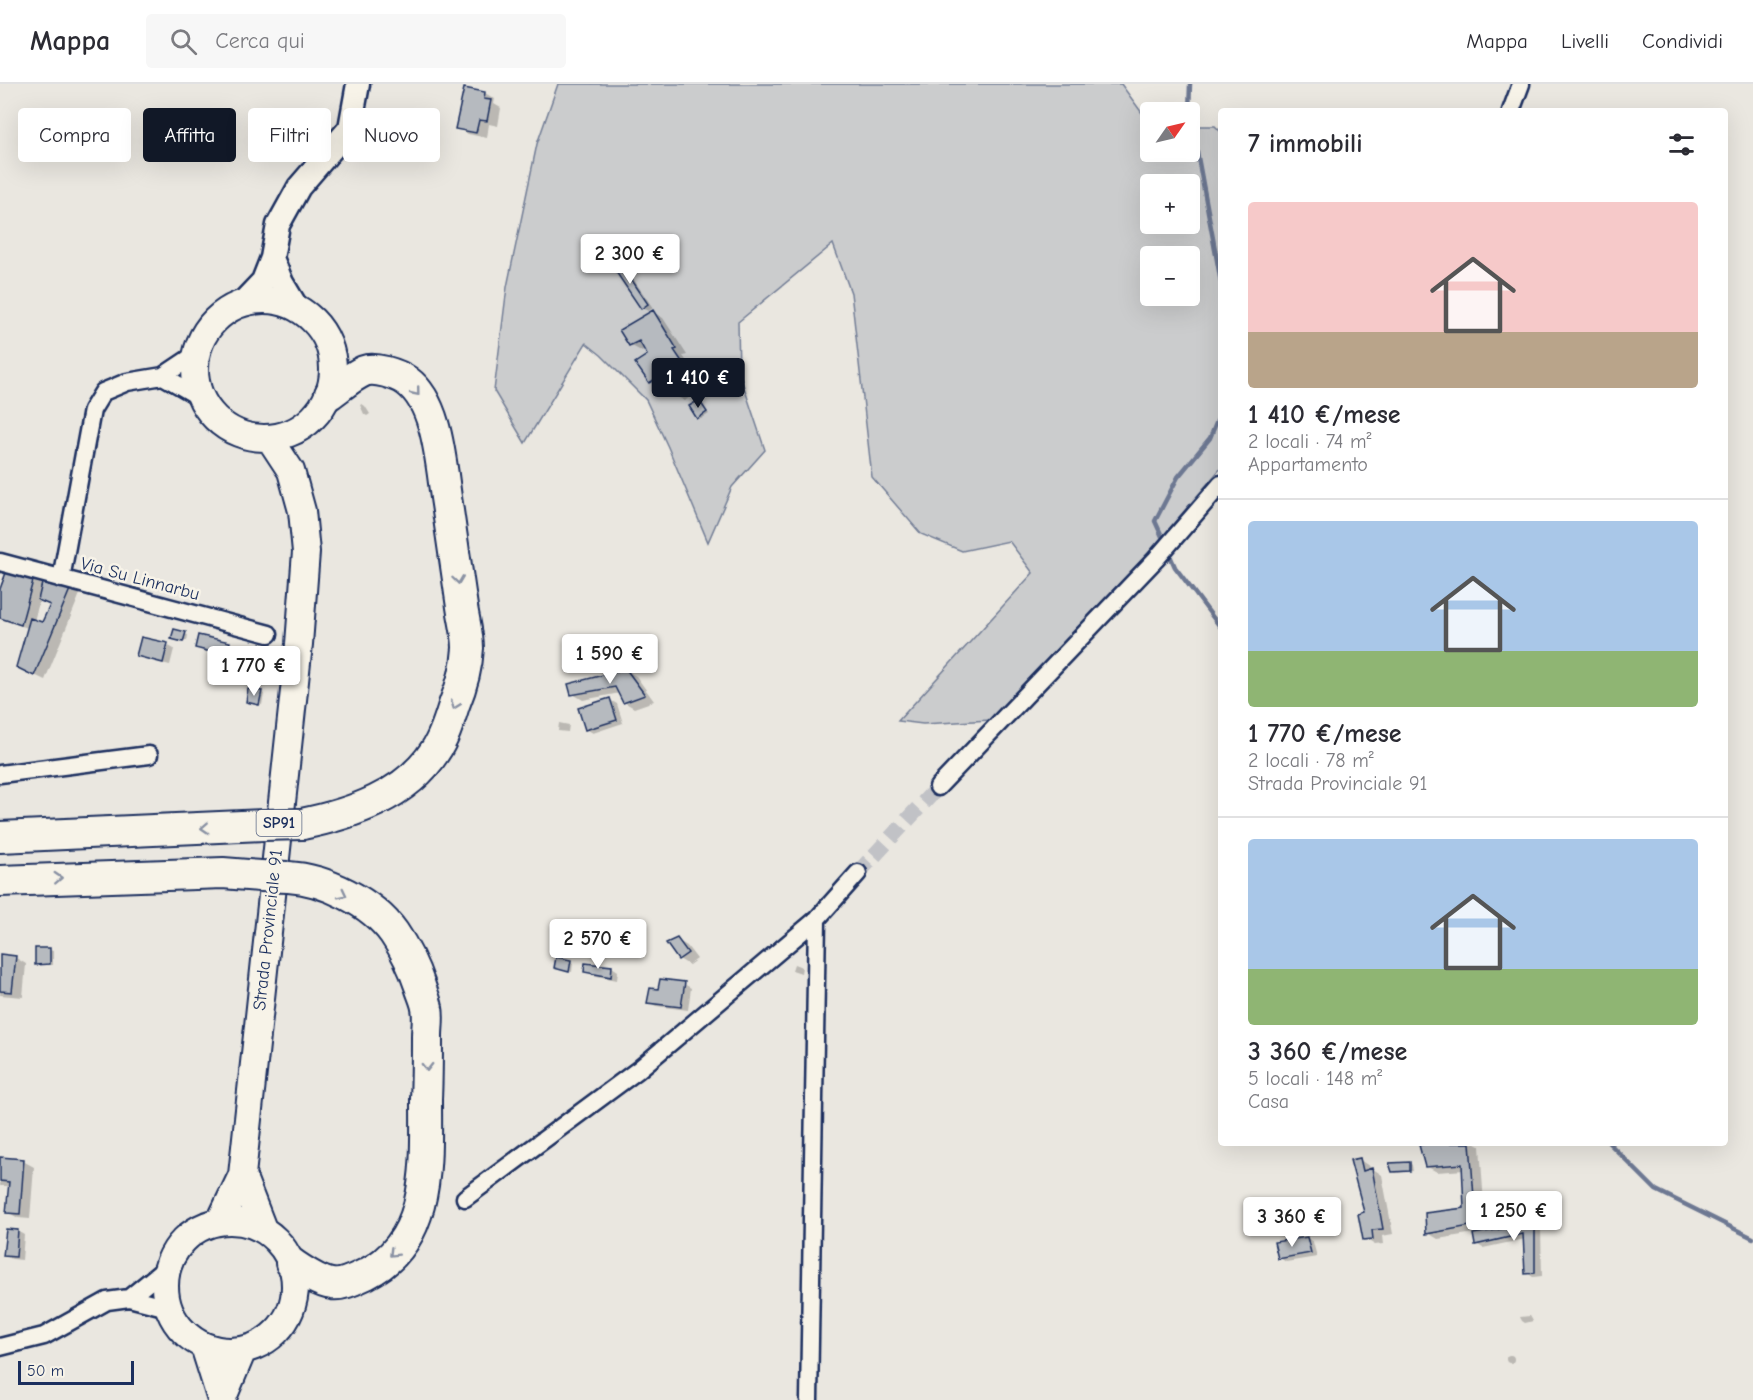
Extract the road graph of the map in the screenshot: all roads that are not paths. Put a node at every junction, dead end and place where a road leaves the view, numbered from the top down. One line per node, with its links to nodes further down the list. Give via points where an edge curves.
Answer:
1 (358, 84): 4 (street, SP91, via 350,128 299,187 279,225)
2 (1521, 84): 3 (street)
3 (1512, 108)
4 (272, 258): 5 (street, SP91, via 263,281); 6 (street, SP91)
5 (242, 303): 6 (main road, SP91, via 261,299); 7 (main road, SP91, via 221,314 205,332)
6 (297, 308): 9 (main road, SP91, via 324,333 331,350 334,372)
7 (196, 354): 8 (street); 10 (main road, SP91, via 195,377)
8 (163, 376): 10 (street); 16 (street, via 127,382 103,392 92,410)
9 (330, 394): 11 (main road, SP91); 21 (highway, one-way to 21, bridge, via 365,371 382,372 408,382 429,412 441,466 468,648 460,690 435,752 391,793 367,805 309,822)
10 (201, 398): 12 (main road, SP91, via 212,416 229,429 249,437)
11 (302, 428): 12 (main road, SP91); 13 (main road, Strada Provinciale 91 / SP91)
12 (270, 439): 13 (main road, Strada Provinciale 91 / SP91)
13 (291, 471): 25 (main road, Strada Provinciale 91 / SP91, via 302,511 306,552)
14 (1218, 487): 20 (street)
15 (0, 562): 16 (street, Via Su Linnarbu)
16 (61, 579): 17 (street, Via Su Linnarbu)
17 (269, 634)
18 (149, 754): 19 (street)
19 (0, 774)
20 (938, 787)
21 (0, 837)
22 (858, 873): 24 (street)
23 (0, 881): 29 (highway, one-way to 29, via 223,873 314,882 378,915 394,932 417,977 427,1008 425,1166 416,1218 393,1255 347,1281 333,1285)
24 (817, 919): 26 (street, via 638,1070); 37 (street)
25 (242, 1175): 27 (main road, Strada Provinciale 91 / SP91); 28 (main road, Strada Provinciale 91 / SP91)
26 (465, 1198)
27 (220, 1221): 28 (main road, SP91, via 235,1220); 30 (main road, SP91, via 187,1236)
28 (263, 1229): 29 (main road, SP91, via 280,1244)
29 (291, 1263): 35 (main road, SP91, via 295,1282 286,1318 261,1343)
30 (167, 1267): 31 (street); 32 (main road, SP91, via 164,1287)
31 (129, 1298): 32 (street); 34 (street, via 107,1301 44,1336)
32 (168, 1308): 33 (main road, SP91, via 176,1324)
33 (204, 1346): 35 (main road, SP91); 36 (main road)
34 (0, 1347)
35 (243, 1350): 36 (main road)
36 (221, 1400)
37 (809, 1400)

